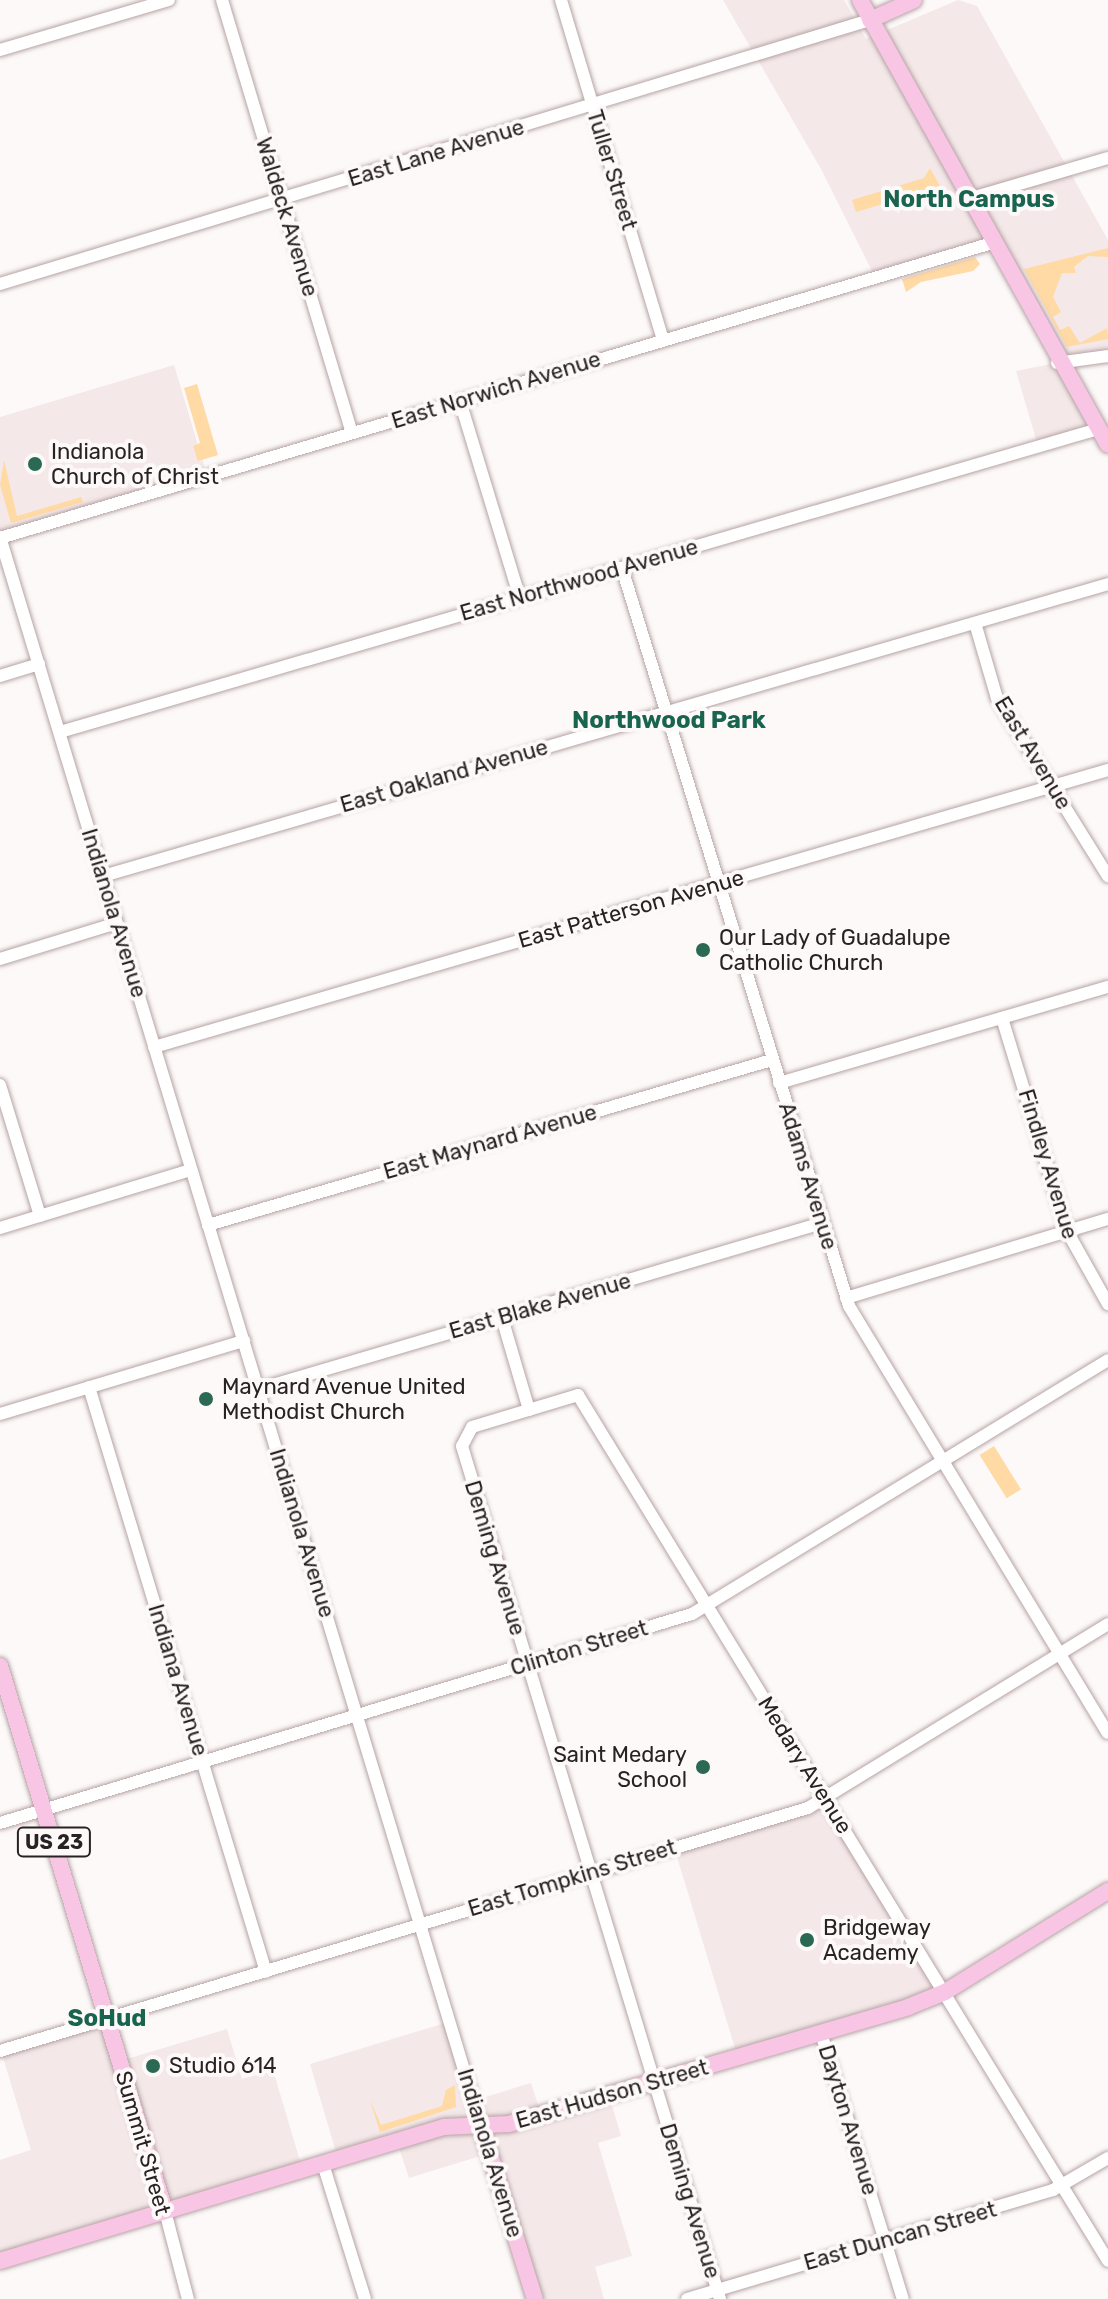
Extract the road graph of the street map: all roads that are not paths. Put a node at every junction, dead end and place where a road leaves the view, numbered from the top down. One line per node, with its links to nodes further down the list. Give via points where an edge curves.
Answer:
1 (169, 0): 7 (street)
2 (222, 0): 10 (street, Waldeck Avenue)
3 (561, 0): 8 (street, Tuller Street)
4 (860, 0): 6 (main road)
5 (914, 0): 6 (main road)
6 (870, 20): 8 (street, East Lane Avenue); 11 (main road)
7 (0, 50)
8 (592, 106): 10 (street, East Lane Avenue); 14 (street, Tuller Street)
9 (1108, 158): 11 (street)
10 (281, 199): 13 (street, East Lane Avenue); 19 (street, Waldeck Avenue)
11 (968, 199): 12 (main road)
12 (992, 243): 14 (street, East Norwich Avenue); 16 (main road)
13 (0, 284)
14 (663, 340): 17 (street, East Norwich Avenue)
15 (1108, 356): 16 (street)
16 (1057, 363): 18 (main road)
17 (460, 401): 19 (street, East Norwich Avenue); 24 (street)
18 (1098, 429): 20 (main road); 22 (street, East Northwood Avenue)
19 (352, 433): 21 (street, East Norwich Avenue)
20 (1108, 445)
21 (0, 538): 26 (street, Indianola Avenue)
22 (622, 568): 24 (street, East Northwood Avenue); 28 (street, Adams Avenue)
23 (1108, 584): 25 (street, East Oakland Avenue)
24 (520, 598): 29 (street, East Northwood Avenue)
25 (975, 623): 28 (street, East Oakland Avenue); 31 (street, East Avenue, via 997,698)
26 (39, 664): 27 (street); 29 (street, Indianola Avenue)
27 (0, 676)
28 (665, 711): 32 (street, East Oakland Avenue); 34 (street, Adams Avenue)
29 (60, 732): 32 (street, Indianola Avenue)
30 (1108, 770): 31 (street, East Patterson Avenue)
31 (1053, 786): 33 (street, East Avenue); 34 (street, East Patterson Avenue)
32 (103, 876): 35 (street, Indianola Avenue)
33 (1108, 876)
34 (718, 883): 39 (street, East Patterson Avenue); 40 (street, Adams Avenue)
35 (117, 923): 36 (street); 39 (street, Indianola Avenue)
36 (0, 959)
37 (1108, 987): 38 (street)
38 (1002, 1018): 41 (street); 49 (street, Findley Avenue)
39 (154, 1047): 43 (street, Indianola Avenue)
40 (772, 1060): 41 (street, Adams Avenue); 47 (street, East Maynard Avenue)
41 (779, 1083): 46 (street, Adams Avenue)
42 (0, 1085): 44 (street)
43 (191, 1170): 44 (street); 47 (street, Indianola Avenue)
44 (40, 1216): 48 (street)
45 (1108, 1219): 49 (street)
46 (822, 1223): 50 (street, Adams Avenue); 52 (street, East Blake Avenue)
47 (208, 1225): 53 (street, Indianola Avenue)
48 (0, 1228)
49 (1067, 1231): 50 (street); 51 (street, Findley Avenue)
50 (847, 1302): 59 (street, Adams Avenue)
51 (1108, 1304)
52 (502, 1318): 56 (street, East Blake Avenue); 57 (street)
53 (244, 1341): 55 (street); 56 (street, Indianola Avenue)
54 (1108, 1360): 59 (street, Clinton Street)
55 (89, 1387): 58 (street); 67 (street, Indiana Avenue)
56 (259, 1389): 65 (street, Indianola Avenue)
57 (529, 1410): 60 (street, Medary Avenue, via 578,1395); 63 (street, Deming Avenue, via 472,1427 462,1446)
58 (0, 1414)
59 (942, 1462): 60 (street, Clinton Street); 62 (street, Adams Avenue)
60 (708, 1607): 63 (street, Clinton Street); 68 (street, Medary Avenue)
61 (1108, 1624): 62 (street, East Tompkins Street)
62 (1060, 1654): 66 (street, Adams Avenue); 68 (street, East Tompkins Street)
63 (527, 1664): 65 (street, Clinton Street); 71 (street, Deming Avenue)
64 (0, 1666): 69 (main road, Summit Street / US 23)
65 (357, 1716): 67 (street, Clinton Street); 73 (street, Indianola Avenue)
66 (1108, 1733)
67 (203, 1763): 69 (street, Clinton Street); 74 (street, Indiana Avenue)
68 (825, 1798): 71 (street, East Tompkins Street); 75 (street, Medary Avenue)
69 (44, 1810): 70 (street, Clinton Street); 76 (main road, Summit Street / US 23)
70 (0, 1823)
71 (591, 1872): 73 (street, East Tompkins Street); 79 (street, Deming Avenue)
72 (1108, 1891): 75 (main road, East Hudson Street)
73 (420, 1924): 74 (street, East Tompkins Street); 80 (street, Indianola Avenue)
74 (266, 1972): 76 (street, East Tompkins Street)
75 (945, 1992): 77 (main road, East Hudson Street); 83 (street, Medary Avenue)
76 (107, 2019): 78 (street, East Tompkins Street); 84 (main road, Summit Street / US 23)
77 (821, 2033): 79 (main road, East Hudson Street); 85 (street, Dayton Avenue)
78 (0, 2051)
79 (654, 2082): 80 (main road, East Hudson Street, via 509,2124); 88 (street, Deming Avenue)
80 (481, 2126): 82 (main road, East Hudson Street, via 444,2127); 91 (main road, Indianola Avenue)
81 (1108, 2158): 83 (street, East Duncan Street)
82 (323, 2164): 84 (main road, East Hudson Street); 90 (street)
83 (1063, 2186): 85 (street, East Duncan Street); 87 (street, Medary Avenue)
84 (165, 2211): 86 (main road, East Hudson Street); 89 (street, Summit Street)
85 (885, 2240): 88 (street, East Duncan Street); 93 (street, Dayton Avenue)
86 (0, 2261)
87 (1108, 2261)
88 (718, 2294): 92 (street, East Duncan Street)
89 (188, 2299)
90 (365, 2299)
91 (535, 2299)
92 (687, 2299)
93 (903, 2299)

